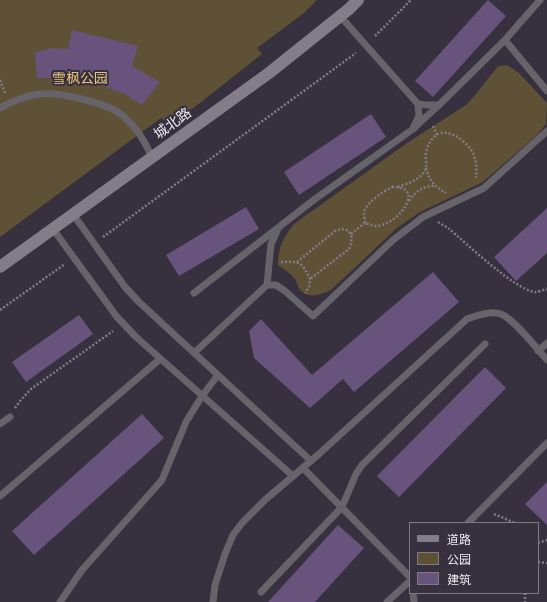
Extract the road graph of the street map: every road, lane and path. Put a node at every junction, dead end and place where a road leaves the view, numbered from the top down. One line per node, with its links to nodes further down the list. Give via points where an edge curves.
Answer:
1 (358, 0): 4 (street, 城北路)
2 (411, 0): 6 (path)
3 (540, 0): 5 (lane)
4 (340, 16): 6 (lane); 13 (street, 城北路, via 269,73)
5 (505, 40): 7 (lane); 9 (lane)
6 (366, 45): 8 (lane); 26 (path)
7 (547, 91)
8 (418, 104): 9 (lane); 11 (lane, via 419,116)
9 (439, 105): 11 (lane)
10 (0, 108): 13 (lane, via 9,102 41,94 68,96 99,104 121,115 142,137)
11 (413, 129): 24 (lane)
12 (547, 131): 17 (lane, via 484,188)
13 (152, 157): 20 (street, 城北路)
14 (426, 168): 15 (path, via 428,177); 16 (path, via 421,176 409,184); 17 (path, via 425,154 433,138 447,132 458,136 474,152 477,164)
15 (435, 186): 18 (path); 19 (path, via 427,186 413,195)
16 (398, 187): 19 (path, via 408,194); 22 (path, via 392,187 371,202 364,212)
17 (472, 194): 18 (lane)
18 (460, 200): 21 (lane)
19 (409, 201): 22 (path, via 404,210 390,222 376,226)
20 (73, 214): 23 (street, 城北路); 26 (lane)
21 (423, 217): 33 (path, via 448,228 506,277 522,287 535,292); 35 (lane, via 393,240 313,316)
22 (365, 223): 25 (path)
23 (52, 229): 27 (lane); 30 (street, 城北路)
24 (277, 230): 28 (lane, via 271,244); 34 (lane)
25 (351, 234): 29 (path, via 342,228 336,231); 31 (path, via 353,242 349,249)
26 (94, 243): 41 (lane, via 125,287)
27 (74, 258): 36 (path); 37 (lane)
28 (269, 262): 29 (path); 32 (lane)
29 (297, 262): 31 (path)
30 (0, 267)
31 (310, 279): 35 (path, via 309,287)
32 (268, 285): 35 (lane, via 276,284); 41 (lane)
33 (547, 290)
34 (194, 293)
35 (299, 304)
36 (0, 310)
37 (123, 324): 42 (lane); 46 (path, via 32,389 20,401)
38 (547, 343): 40 (lane)
39 (485, 344): 53 (lane, via 362,465)
40 (538, 351): 43 (lane); 49 (lane, via 517,326 500,313 482,313 467,319)
41 (194, 352): 44 (lane)
42 (160, 359): 45 (lane); 52 (lane)
43 (547, 360)
44 (218, 375): 45 (lane); 49 (lane)
45 (202, 396): 51 (lane); 60 (lane, via 186,422 162,480 82,570)
46 (10, 417): 47 (lane)
47 (0, 424)
48 (547, 443): 54 (lane)
49 (311, 461): 50 (lane)
50 (303, 468): 51 (lane); 53 (lane)
51 (293, 476): 61 (lane, via 266,499 232,535 215,585)
52 (0, 496)
53 (342, 507): 57 (lane); 59 (lane)
54 (483, 507): 55 (lane); 56 (path)
55 (469, 522)
56 (513, 522)
57 (409, 576)
58 (409, 582): 62 (lane)
59 (261, 592)
60 (60, 602)
61 (213, 602)
62 (387, 602)

